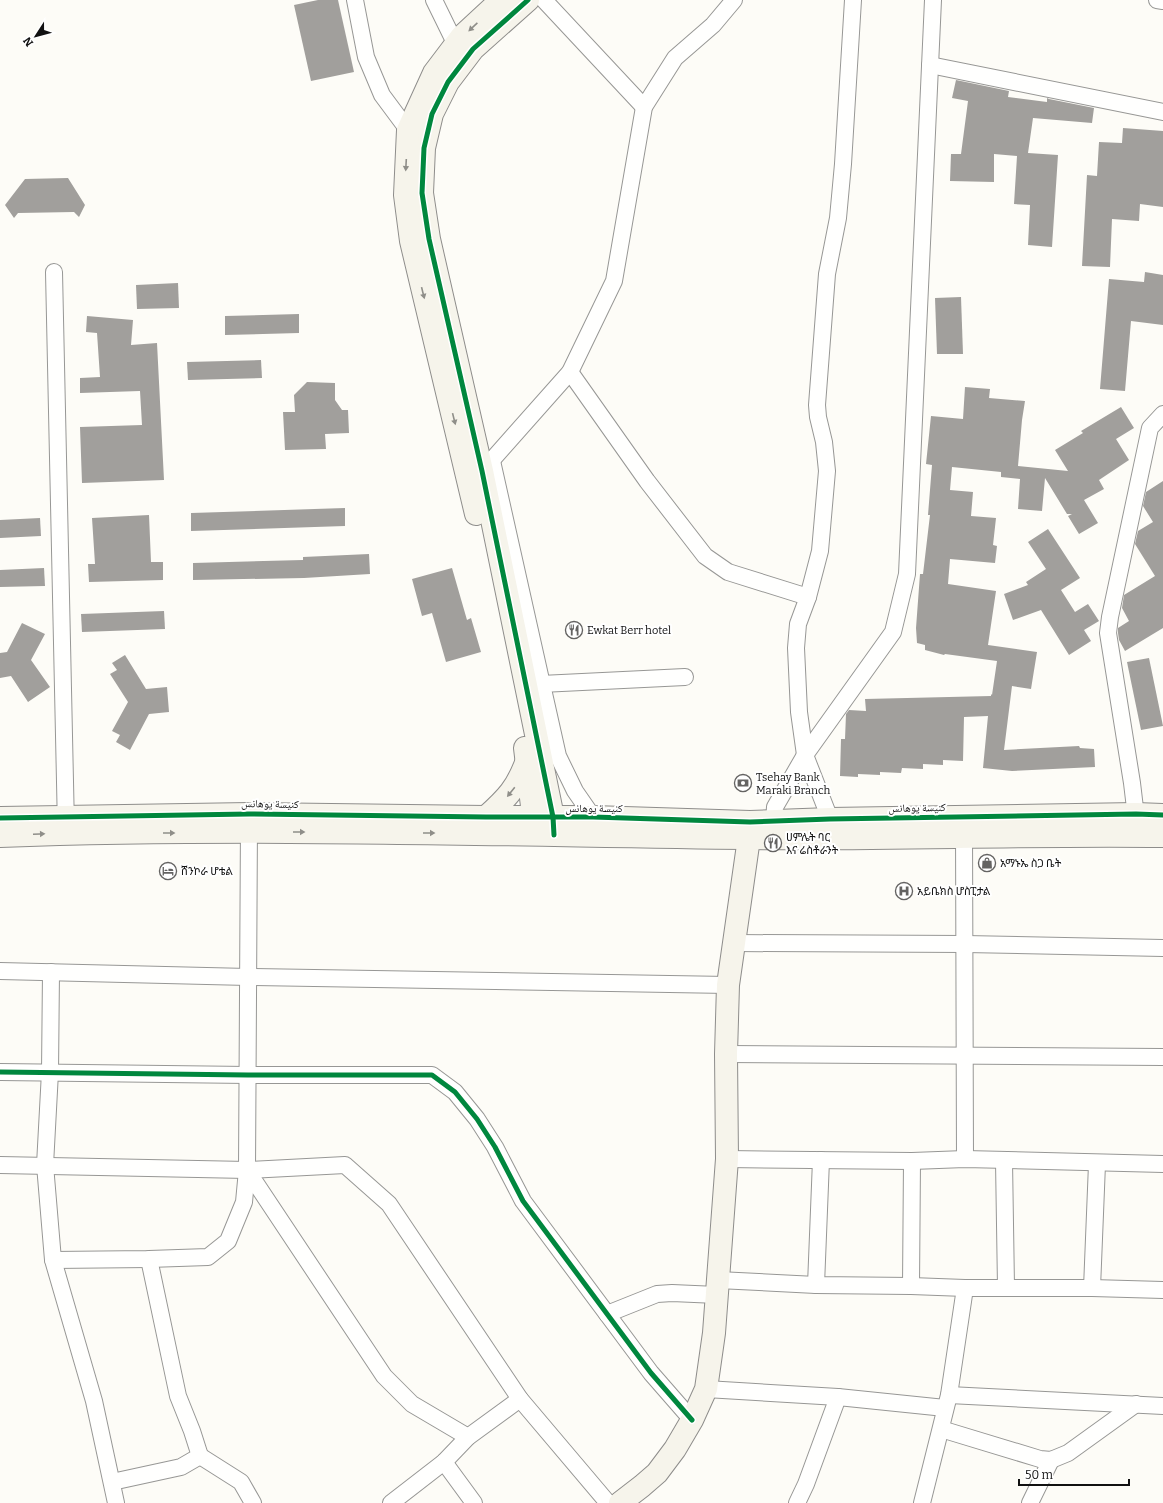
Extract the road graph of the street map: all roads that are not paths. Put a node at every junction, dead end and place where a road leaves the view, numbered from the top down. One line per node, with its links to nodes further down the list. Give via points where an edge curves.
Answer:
1 (355, 0): 15 (street, via 366,57 382,95)
2 (434, 0): 11 (street)
3 (501, 0): 11 (street, one-way to 11, via 462,36)
4 (528, 0): 19 (street, via 473,49 448,82 432,114 424,148 422,193 429,239)
5 (544, 0): 13 (street)
6 (734, 0): 13 (street, via 713,25 675,58)
7 (853, 0): 20 (street, via 843,164 838,218 827,274 817,405 828,471 820,551)
8 (933, 0): 12 (street)
9 (1157, 0): 10 (street)
10 (1163, 1)
11 (456, 45): 15 (street, via 434,73)
12 (930, 66): 14 (street); 23 (street, via 907,574 893,632)
13 (644, 107): 17 (street, via 614,281)
14 (1163, 112)
15 (408, 130): 19 (street, one-way to 19, via 405,195 411,242)
16 (54, 272): 32 (street)
17 (570, 372): 19 (street); 20 (street, via 646,481 705,556 728,572)
18 (1163, 414): 25 (street, via 1150,428 1108,634)
19 (481, 473): 22 (street); 24 (street); 33 (street)
20 (808, 597): 23 (street, via 798,624 796,648 799,712)
21 (685, 677): 22 (street)
22 (541, 684): 29 (street, via 558,756 575,791)
23 (806, 755): 35 (street); 36 (street, via 775,807)
24 (527, 760): 28 (street, one-way to 28, via 516,786); 33 (street)
25 (1136, 814): 26 (street); 27 (street); 39 (street)
26 (1053, 815): 34 (street); 41 (street)
27 (1163, 815)
28 (486, 817): 31 (street, كنيسة يوهانس); 33 (street, كنيسة يوهانس)
29 (593, 817): 33 (street, كنيسة يوهانس); 37 (street, كنيسة يوهانس)
30 (0, 818): 32 (street)
31 (249, 823): 32 (street); 33 (street, one-way to 33); 47 (street)
32 (66, 825): 38 (street, one-way to 32)
33 (544, 826): 37 (street)
34 (964, 827): 35 (street); 41 (street); 43 (street)
35 (830, 828): 36 (street)
36 (775, 829): 37 (street)
37 (749, 830): 42 (street)
38 (0, 836)
39 (1137, 836): 40 (street); 41 (street)
40 (1163, 836)
41 (1054, 837)
42 (735, 943): 43 (street); 48 (street)
43 (965, 944): 44 (street); 50 (street)
44 (1163, 948)
45 (0, 971): 46 (street)
46 (51, 972): 47 (street); 53 (street)
47 (248, 977): 48 (street); 54 (street)
48 (728, 985): 49 (street)
49 (726, 1054): 50 (street); 55 (street)
50 (964, 1054): 51 (street); 56 (street)
51 (1163, 1057)
52 (0, 1072): 53 (street)
53 (50, 1072): 54 (street); 63 (street)
54 (248, 1075): 64 (street); 74 (street, via 432,1075 455,1092 477,1119 523,1201)
55 (727, 1159): 57 (street); 70 (street)
56 (965, 1159): 58 (street); 59 (street)
57 (821, 1160): 59 (street); 67 (street)
58 (1004, 1160): 60 (street); 69 (street)
59 (912, 1161): 68 (street)
60 (1097, 1164): 61 (street); 72 (street)
61 (1163, 1164)
62 (0, 1165): 63 (street)
63 (45, 1165): 64 (street); 66 (street)
64 (247, 1170): 65 (street, via 244,1202 228,1241 208,1257); 77 (street, via 345,1165 389,1204); 83 (street, via 384,1376 412,1404)
65 (149, 1259): 66 (street); 84 (street, via 178,1396)
66 (53, 1260): 87 (street, via 94,1401)
67 (816, 1285): 68 (street); 70 (street)
68 (911, 1286): 71 (street)
69 (1006, 1287): 71 (street); 72 (street)
70 (717, 1288): 74 (street, via 657,1294); 75 (street)
71 (965, 1288): 78 (street)
72 (1092, 1288): 73 (street)
73 (1163, 1290)
74 (607, 1314): 81 (street, via 651,1373)
75 (706, 1389): 76 (street); 81 (street)
76 (838, 1397): 78 (street); 94 (street)
77 (520, 1399): 83 (street); 92 (street)
78 (947, 1401): 79 (street); 82 (street)
79 (1136, 1404): 80 (street); 85 (street, via 1068,1453)
80 (1163, 1406)
81 (692, 1420): 93 (street, via 676,1449 657,1473)
82 (941, 1429): 85 (street, via 1040,1459); 95 (street)
83 (468, 1436): 86 (street)
84 (200, 1456): 87 (street, via 181,1467); 89 (street, via 242,1482)
85 (1051, 1460): 96 (street)
86 (444, 1462): 90 (street); 91 (street)
87 (112, 1482): 88 (street)
88 (116, 1503)
89 (253, 1503)
90 (391, 1503)
91 (474, 1503)
92 (608, 1503)
93 (620, 1503)
94 (797, 1503)
95 (922, 1503)
96 (1030, 1503)

